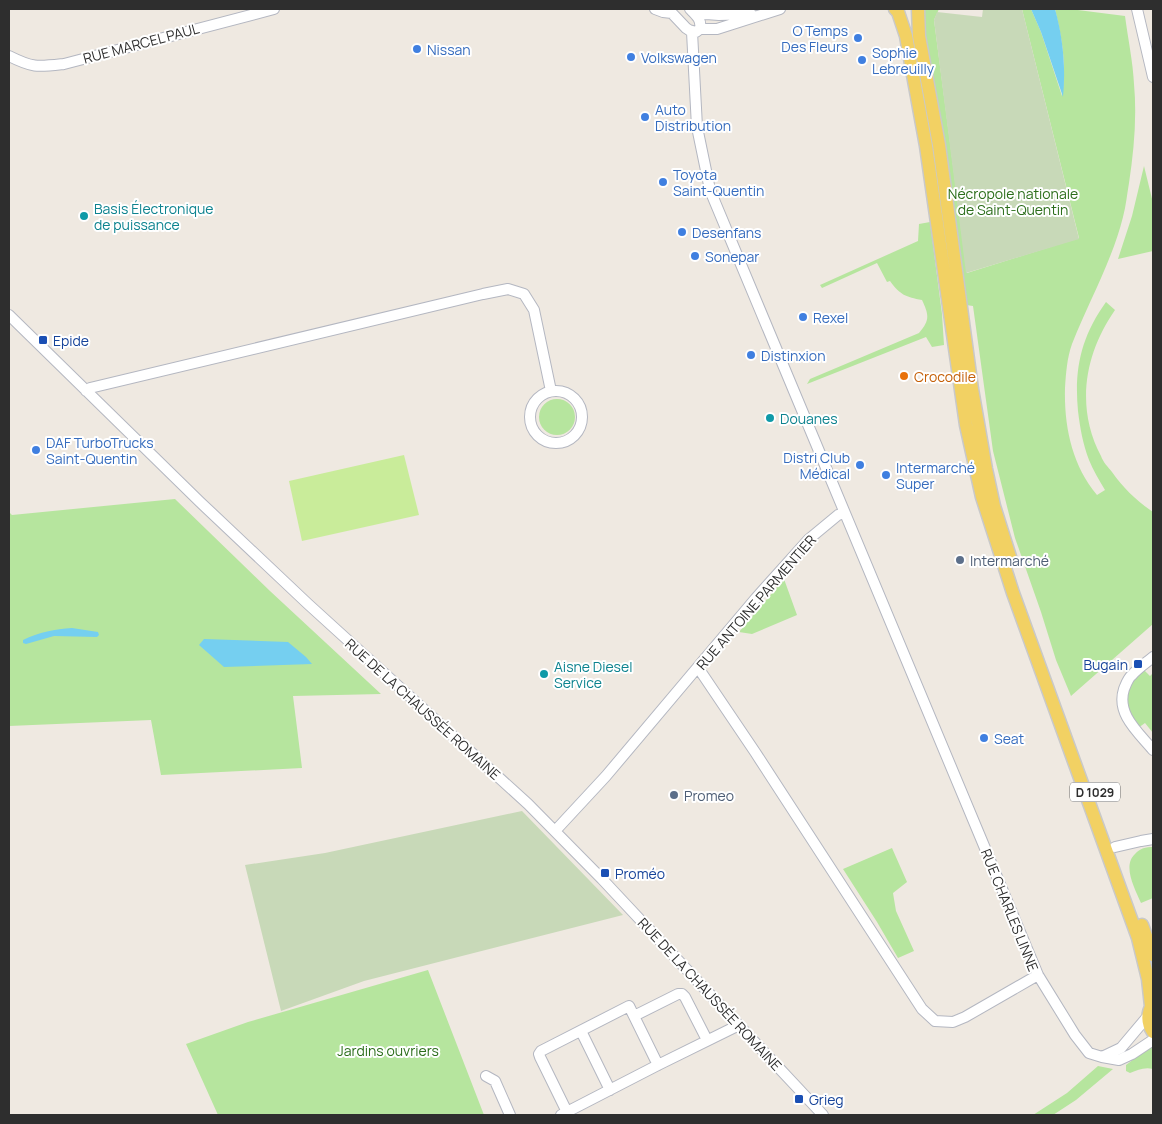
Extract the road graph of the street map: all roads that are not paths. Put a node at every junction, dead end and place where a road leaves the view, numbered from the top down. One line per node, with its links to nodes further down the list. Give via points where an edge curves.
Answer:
1 (274, 9): 11 (street, RUE MARCEL PAUL, via 64,64 38,67)
2 (655, 9): 7 (street)
3 (780, 9): 9 (street)
4 (895, 9): 22 (main road, D 1029, via 906,36 926,146 962,402 982,497 1071,750)
5 (918, 9): 22 (main road, D 1029, via 919,36 939,145 972,389 994,506)
6 (1137, 9): 12 (street)
7 (670, 11): 10 (street, via 686,28)
8 (693, 12): 9 (street); 10 (street, via 701,23)
9 (762, 14): 10 (street, via 717,29)
10 (696, 30): 16 (street, via 697,127 709,185)
11 (9, 56)
12 (1153, 76)
13 (9, 315): 14 (street, RUE DE LA CHAUSSÉE ROMAINE)
14 (86, 391): 15 (street, via 508,289 524,294 534,310); 20 (street, RUE DE LA CHAUSSÉE ROMAINE, via 221,523)
15 (551, 391): 15 (street, via 543,394 531,407 530,424 540,438 548,442 564,442 578,431 582,415 580,407 568,394)
16 (844, 513): 18 (street, RUE ANTOINE PARMENTIER, via 809,539); 24 (street, RUE CHARLES LINNE)
17 (1153, 657): 19 (street, via 1131,675 1123,692 1122,705 1128,720)
18 (697, 668): 20 (street, RUE ANTOINE PARMENTIER); 24 (street, RUE CHARLES LINNE, via 922,1009 935,1021 953,1022 965,1017)
19 (1153, 750)
20 (555, 831): 27 (street, RUE DE LA CHAUSSÉE ROMAINE)
21 (1153, 839): 22 (street)
22 (1111, 848): 23 (main road); 25 (main road, via 1138,938)
23 (1153, 956)
24 (1038, 975): 32 (street, via 1078,1040 1090,1052)
25 (1151, 1008): 29 (main road, via 1149,1023); 32 (street, via 1121,1048)
26 (632, 1011): 28 (street); 30 (street, via 682,994); 33 (street)
27 (739, 1025): 30 (street); 38 (street, RUE DE LA CHAUSSÉE ROMAINE)
28 (581, 1031): 35 (street); 36 (street, via 539,1054)
29 (1153, 1032)
30 (707, 1040): 33 (street)
31 (1153, 1040): 32 (street, via 1119,1060)
32 (1102, 1056)
33 (658, 1065): 35 (street)
34 (486, 1076): 37 (street, via 495,1081)
35 (610, 1090): 36 (street)
36 (564, 1114)
37 (510, 1115)
38 (823, 1115)

